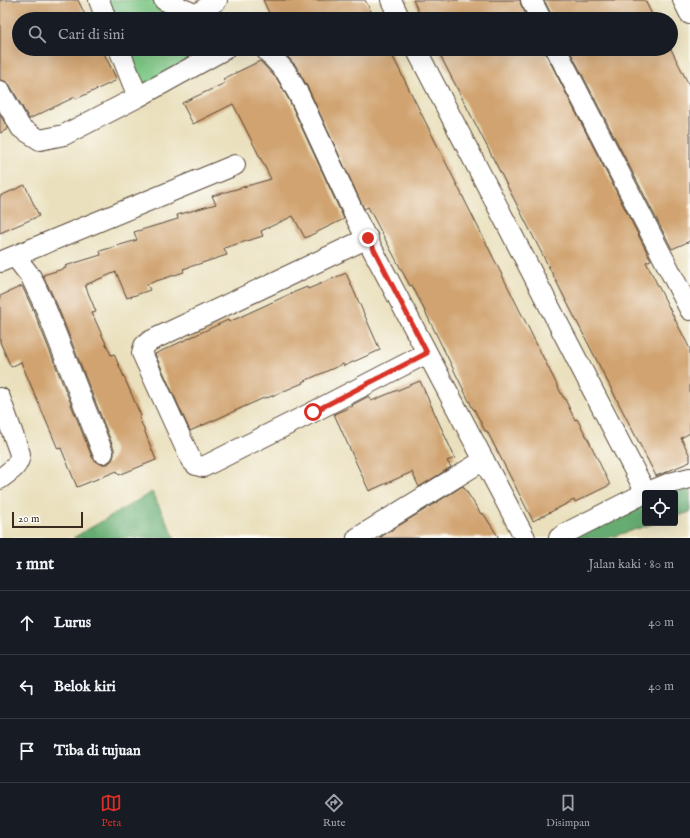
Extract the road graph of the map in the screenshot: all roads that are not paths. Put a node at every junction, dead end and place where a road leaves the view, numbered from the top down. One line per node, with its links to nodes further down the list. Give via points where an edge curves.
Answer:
1 (99, 0): 7 (street)
2 (164, 0): 8 (street)
3 (217, 0): 9 (street)
4 (391, 0): 10 (street)
5 (531, 0): 11 (street)
6 (683, 0): 12 (street)
7 (103, 12)
8 (189, 12)
9 (205, 12)
10 (397, 12)
11 (537, 12)
12 (690, 14)
13 (122, 56): 19 (street)
14 (212, 56): 19 (street)
15 (271, 56): 21 (street, via 286,72 299,95 358,222)
16 (420, 56): 30 (street)
17 (560, 56): 23 (street)
18 (0, 91): 19 (street, via 21,128 40,140 64,135)
19 (138, 97)
20 (235, 165): 22 (street)
21 (368, 238): 24 (street); 24 (street, via 144,346 142,353 191,460 203,467)
22 (8, 259): 26 (street, via 30,277 46,309)
23 (690, 310)
24 (427, 353): 27 (street)
25 (0, 398): 29 (street, via 20,460)
26 (103, 453)
27 (484, 460): 33 (street); 34 (street)
28 (690, 478): 31 (street)
29 (0, 479)
30 (644, 490)
31 (653, 490)
32 (642, 495): 35 (street)
33 (357, 538)
34 (525, 538)
35 (559, 538)

